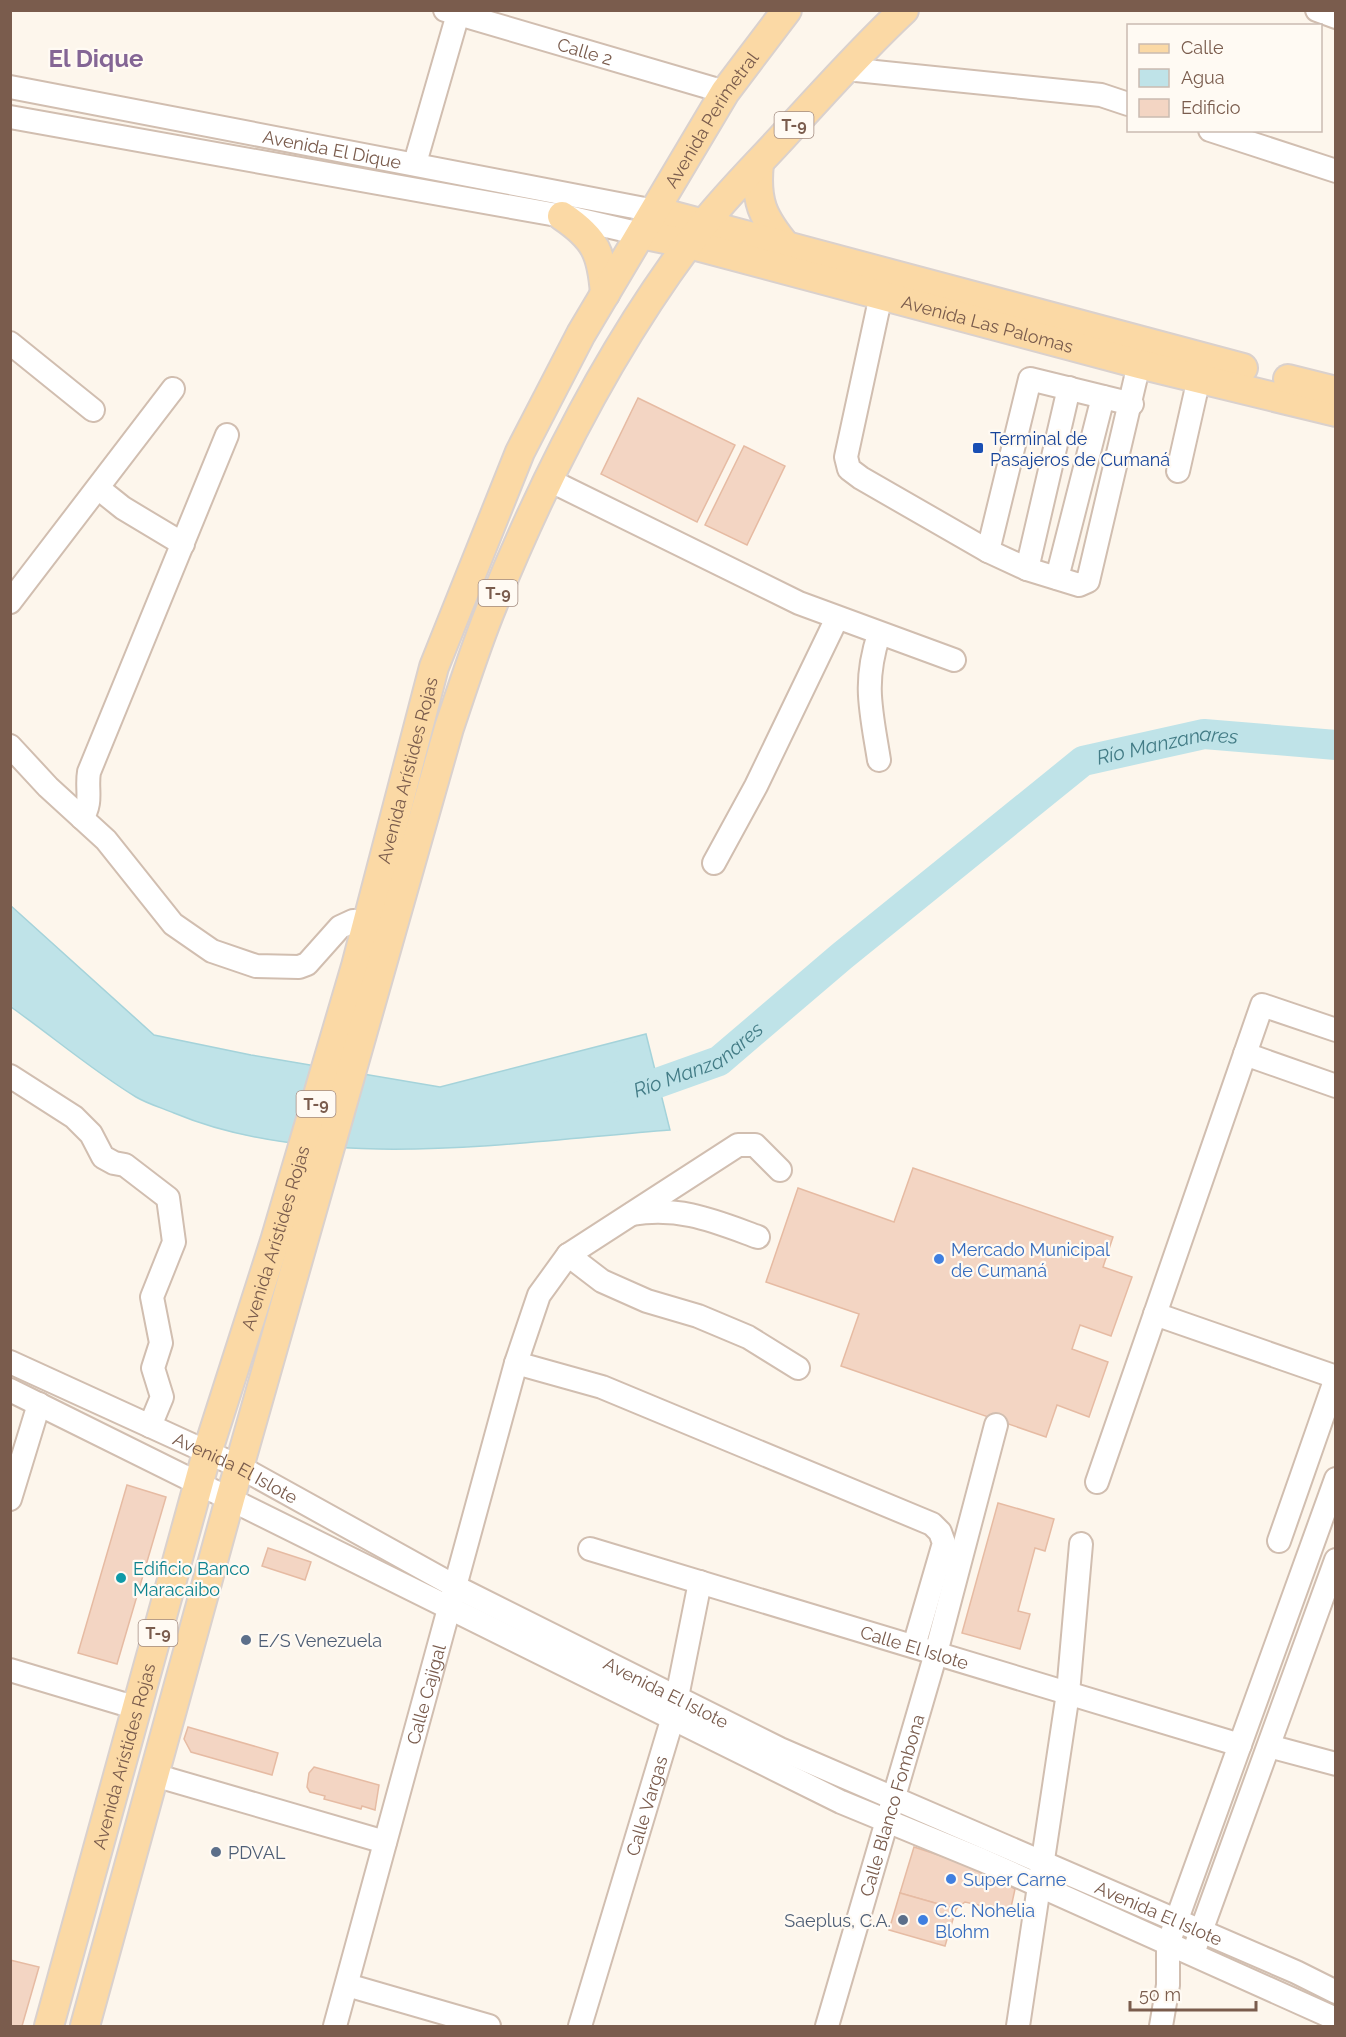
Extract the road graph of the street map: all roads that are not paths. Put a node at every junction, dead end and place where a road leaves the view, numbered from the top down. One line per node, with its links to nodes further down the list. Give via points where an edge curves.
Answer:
1 (786, 10): 8 (main road, Avenida Perimetral / T-9)
2 (904, 10): 6 (main road, T-9)
3 (1317, 10): 5 (street)
4 (465, 14): 8 (street, Calle 2); 12 (street)
5 (1335, 17)
6 (846, 69): 9 (street, via 1101,95); 13 (main road, T-9)
7 (10, 87): 12 (street, Avenida El Dique)
8 (725, 92): 16 (main road, Avenida Perimetral / T-9)
9 (1127, 104)
10 (10, 117): 15 (street, Avenida El Dique)
11 (1216, 132): 14 (street)
12 (415, 163): 16 (street, Avenida El Dique)
13 (759, 163): 17 (main road, T-9); 18 (main road, via 756,188 760,206)
14 (1335, 171)
15 (562, 216): 16 (street, Avenida El Dique); 19 (main road, via 588,235 597,250 602,260)
16 (648, 222): 17 (main road, Avenida Las Palomas); 19 (main road, Avenida Arístides Rojas / T-9)
17 (697, 234): 18 (main road, Avenida Las Palomas); 20 (main road, Avenida Las Palomas); 33 (main road, Avenida Arístides Rojas / T-9, via 620,348)
18 (787, 247): 26 (main road, Avenida Las Palomas)
19 (605, 294): 47 (main road, Avenida Arístides Rojas / T-9, via 520,452 434,667)
20 (881, 295): 22 (main road, Avenida Las Palomas); 36 (street, via 846,457 849,469)
21 (10, 343): 29 (street)
22 (1139, 364): 23 (main road, Avenida Las Palomas); 28 (street)
23 (1199, 378): 30 (main road, Avenida Las Palomas); 32 (street)
24 (1069, 388): 27 (street); 36 (street, via 1030,379); 37 (street)
25 (173, 389): 34 (street)
26 (1335, 391)
27 (1103, 397): 28 (street); 38 (street)
28 (1132, 404): 38 (street, via 1088,581 1079,585)
29 (93, 410)
30 (1335, 412)
31 (227, 435): 35 (street)
32 (1178, 471)
33 (549, 480): 40 (street); 48 (main road, Avenida Arístides Rojas / T-9, via 492,605)
34 (98, 488): 35 (street); 39 (street)
35 (183, 544): 45 (street, via 89,772 89,804)
36 (987, 551): 37 (street)
37 (1027, 569): 38 (street)
38 (1057, 578)
39 (10, 602)
40 (837, 618): 41 (street); 46 (street)
41 (879, 634): 42 (street); 44 (street, via 869,664 868,694)
42 (954, 660)
43 (10, 746): 45 (street)
44 (879, 760)
45 (82, 818): 47 (street, via 106,840 172,924 226,957 256,966 299,967 308,964 340,927 353,921)
46 (714, 863)
47 (368, 923): 48 (main road, Avenida Arístides Rojas / T-9)
48 (368, 970): 56 (main road, Avenida Arístides Rojas / T-9)
49 (1335, 1030): 50 (street, via 1262,1005)
50 (1245, 1054): 52 (street); 58 (street)
51 (10, 1076): 66 (street, via 74,1117 91,1134 103,1156 125,1165 168,1198 174,1242 152,1297 161,1343 153,1368 162,1397)
52 (1335, 1086)
53 (780, 1170): 54 (street, via 755,1145 738,1145)
54 (628, 1215): 55 (street, via 685,1212); 57 (street)
55 (758, 1237)
56 (288, 1244): 67 (main road, Avenida Arístides Rojas / T-9); 68 (main road, Avenida Arístides Rojas / T-9)
57 (568, 1255): 60 (street, Calle Cajigal, via 539,1295); 61 (street, via 602,1281 748,1337)
58 (1155, 1314): 62 (street); 70 (street)
59 (10, 1362): 66 (street, Avenida El Islote)
60 (516, 1363): 74 (street, via 602,1387 932,1524); 81 (street, Calle Cajigal)
61 (798, 1368)
62 (1335, 1377): 76 (street)
63 (10, 1390): 64 (street, Avenida El Islote)
64 (39, 1404): 71 (street, Avenida El Islote); 73 (street)
65 (996, 1425): 75 (street, Calle Blanco Fombona)
66 (150, 1426): 67 (street, Avenida El Islote)
67 (207, 1453): 68 (street, Avenida El Islote); 71 (main road, Avenida Arístides Rojas / T-9)
68 (240, 1467): 72 (main road, Avenida Arístides Rojas / T-9); 81 (street, Avenida El Islote)
69 (1335, 1479): 89 (street)
70 (1097, 1482)
71 (199, 1485): 72 (street, Avenida El Islote); 88 (main road, Avenida Arístides Rojas / T-9)
72 (230, 1498): 82 (street, Avenida El Islote); 92 (main road, Avenida Arístides Rojas / T-9)
73 (10, 1499)
74 (942, 1536): 75 (street, via 956,1533); 83 (street, via 944,1543)
75 (967, 1537): 84 (street, Calle Blanco Fombona)
76 (1279, 1541)
77 (1081, 1544): 86 (street)
78 (590, 1549): 80 (street, Calle El Islote)
79 (1335, 1560): 90 (street)
80 (700, 1582): 83 (street, Calle El Islote); 87 (street, Calle Vargas)
81 (457, 1586): 82 (street, Calle Cajigal); 87 (street, Avenida El Islote)
82 (448, 1609): 87 (street, Avenida El Islote); 95 (street, Calle Cajigal)
83 (914, 1646): 84 (street, Calle El Islote)
84 (936, 1653): 86 (street, Calle El Islote); 93 (street, Calle Blanco Fombona)
85 (10, 1670): 88 (street)
86 (1068, 1693): 89 (street, Calle El Islote); 96 (street)
87 (674, 1706): 93 (street, Avenida El Islote); 94 (street, Avenida El Islote, via 841,1802); 109 (street, Calle Vargas)
88 (137, 1708): 105 (main road, Avenida Arístides Rojas / T-9)
89 (1240, 1745): 97 (street)
90 (1269, 1746): 91 (street); 98 (street)
91 (1335, 1764)
92 (154, 1775): 95 (street); 106 (main road, Avenida Arístides Rojas / T-9)
93 (893, 1799): 94 (street, Calle Blanco Fombona); 96 (street, Avenida El Islote)
94 (886, 1821): 96 (street, Avenida El Islote); 110 (street, Calle Blanco Fombona)
95 (385, 1842): 102 (street, Calle Cajigal)
96 (1040, 1875): 97 (street, Avenida El Islote); 99 (street, Avenida El Islote); 111 (street)
97 (1177, 1921): 98 (street, Avenida El Islote); 99 (street)
98 (1202, 1932): 100 (street); 101 (street, Avenida El Islote)
99 (1168, 1944): 100 (street, Avenida El Islote); 103 (street)
100 (1192, 1955): 103 (street); 104 (street, Avenida El Islote)
101 (1333, 1984)
102 (347, 1985): 107 (street, Calle Cajigal); 108 (street)
103 (1168, 1985): 112 (street)
104 (1335, 2019)
105 (49, 2026)
106 (85, 2026)
107 (335, 2026)
108 (489, 2026)
109 (580, 2026)
110 (827, 2026)
111 (1018, 2026)
112 (1161, 2026)

